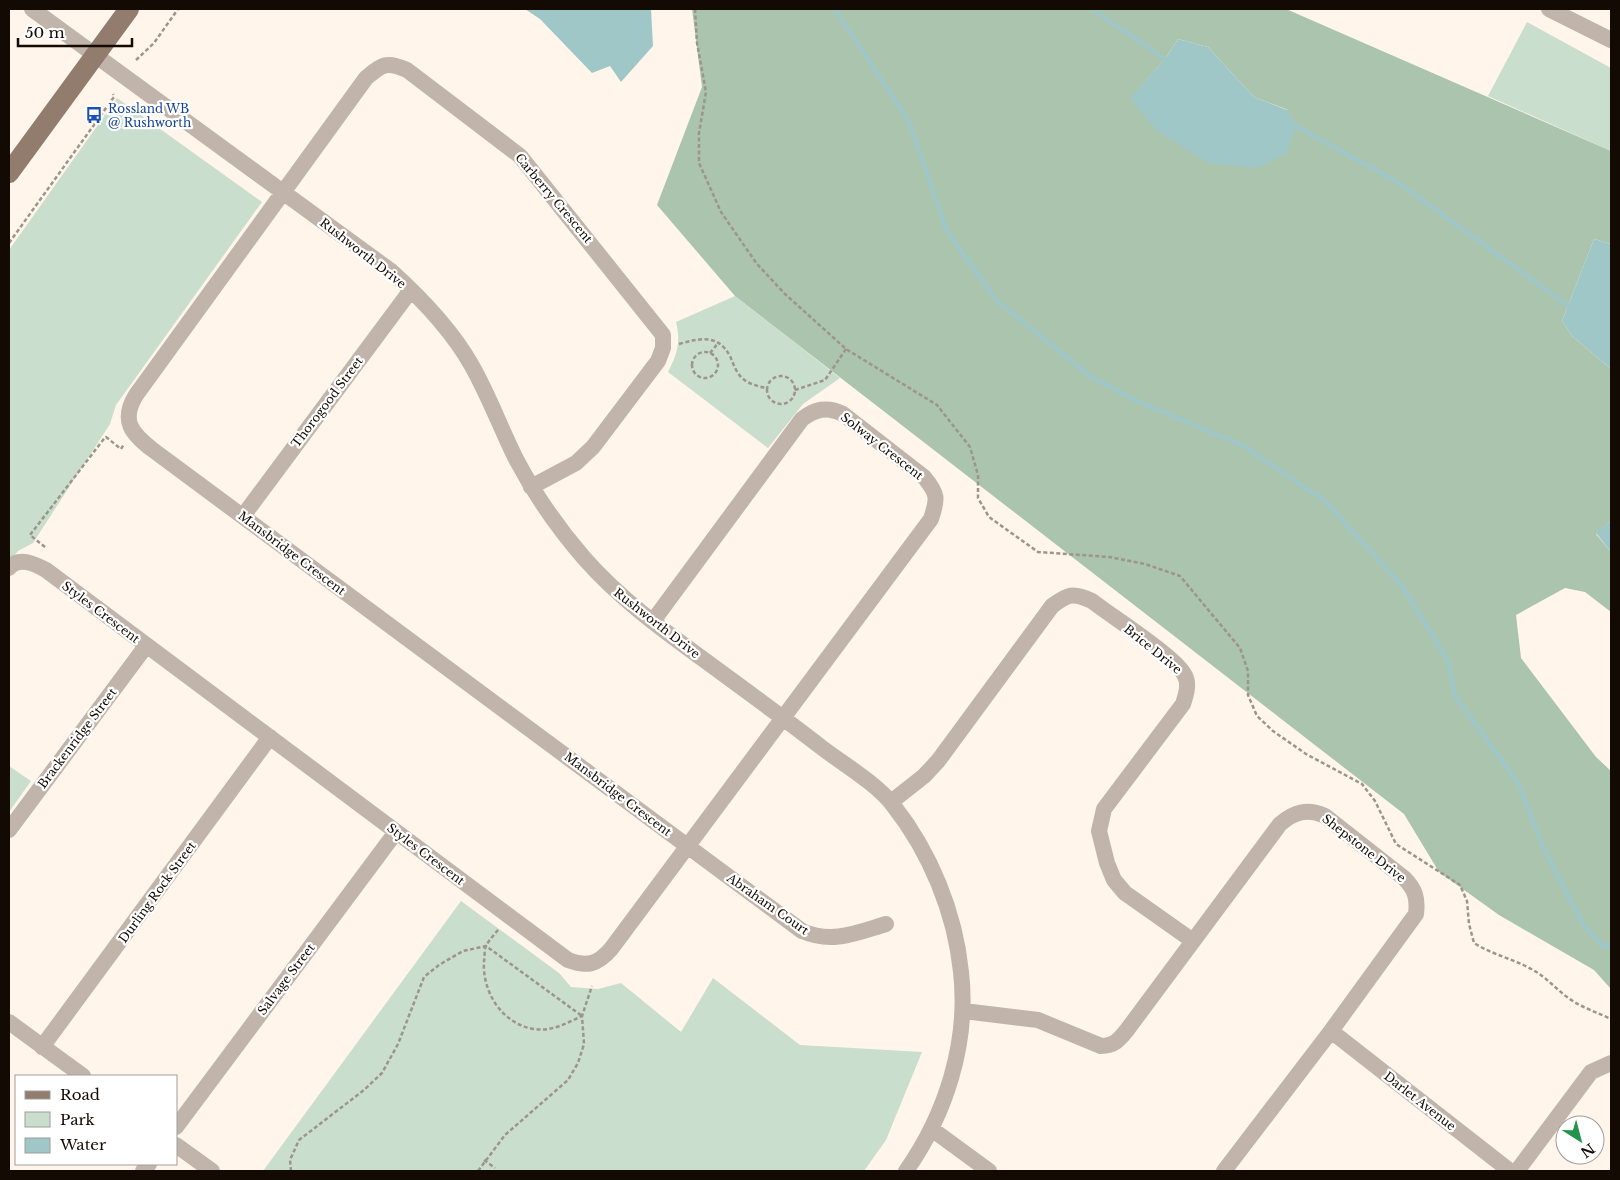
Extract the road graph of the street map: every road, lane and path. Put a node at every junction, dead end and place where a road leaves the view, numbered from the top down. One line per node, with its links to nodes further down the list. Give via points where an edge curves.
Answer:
1 (32, 9): 7 (street, Rushworth Drive)
2 (129, 9): 7 (main road)
3 (178, 9): 8 (path, via 154,43)
4 (696, 9): 16 (path, via 697,42 706,92 698,163 721,212 757,264)
5 (1549, 9): 6 (street)
6 (1611, 40)
7 (96, 55): 10 (main road); 11 (street, Rushworth Drive)
8 (136, 60)
9 (113, 94): 12 (path, via 114,97)
10 (9, 174)
11 (284, 193): 13 (street, Rushworth Drive); 21 (street, Carberry Crescent, via 366,78 379,66 394,64 407,70 502,140 534,172 656,323 663,335 663,348 658,361 593,447 576,463); 22 (street, Mansbridge Crescent, via 129,406 130,428 138,438)
12 (9, 243)
13 (411, 290): 21 (street, Rushworth Drive, via 448,330 472,366); 22 (street, Thorogood Street)
14 (719, 342): 15 (path, via 707,338); 17 (path); 18 (path, via 741,377 750,384)
15 (677, 344)
16 (846, 349): 19 (path, via 825,380); 40 (path, via 936,405 970,447 978,475 978,498 989,517 1038,552 1110,557 1180,576 1240,648 1248,671 1248,695 1257,716 1306,754 1362,784 1375,801 1396,844 1460,884 1467,901 1474,943 1488,952 1522,964 1543,976 1584,1009)
17 (710, 353): 17 (path, via 701,353 691,367 702,378 709,378 719,365)
18 (766, 388): 19 (path, via 775,377 784,376 792,381); 19 (path, via 770,400 778,404 790,401)
19 (796, 390)
20 (124, 444): 23 (path, via 121,449 106,437 103,440 30,536)
21 (531, 487): 25 (street, Rushworth Drive, via 586,560 614,590)
22 (243, 516): 32 (street, Mansbridge Crescent)
23 (45, 547)
24 (9, 568): 26 (street, Styles Crescent, via 24,561 36,564)
25 (653, 621): 27 (street, Rushworth Drive); 27 (street, Solway Crescent, via 802,420 811,412 824,409 843,414 924,476 934,490 937,503 931,518)
26 (146, 646): 28 (street, Styles Crescent); 30 (street, Brackenridge Street)
27 (782, 717): 29 (street, Rushworth Drive); 32 (street, Styles Crescent)
28 (270, 737): 31 (street, Styles Crescent); 43 (street, Durling Rock Street)
29 (891, 802): 35 (street, Brice Drive, via 938,761 1052,606 1066,596 1080,596 1092,601 1173,662 1185,675 1188,690 1184,704 1104,809 1099,831 1106,863 1125,893); 38 (street, Rushworth Drive, via 946,899 960,959)
30 (9, 830)
31 (396, 832): 32 (street, Styles Crescent, via 568,960 591,965 601,960); 46 (street, Salvage Street)
32 (687, 845): 33 (street, Abraham Court, via 802,931 817,937 842,937)
33 (886, 924)
34 (498, 930): 36 (path)
35 (1192, 940): 38 (street, Shepstone Drive, via 1127,1030 1109,1046 1101,1046 1038,1020); 42 (street, Shepstone Drive, via 1280,824 1291,815 1304,811 1325,816 1404,878 1414,888 1418,902 1416,914 1408,926)
36 (486, 946): 39 (path); 39 (path, via 486,988 496,1006 513,1021 534,1029 553,1028); 52 (path, via 463,952 424,978 398,1044 382,1073 300,1140 290,1160)
37 (592, 986): 39 (path)
38 (964, 1011): 47 (street, Rushworth Drive, via 948,1087)
39 (582, 1016): 49 (path, via 584,1044 568,1080 505,1135)
40 (1611, 1019)
41 (9, 1022): 43 (street)
42 (1331, 1031): 56 (street, Shepstone Drive); 57 (street, Darlet Avenue)
43 (42, 1047): 45 (street)
44 (1611, 1063): 58 (street, via 1591,1072)
45 (82, 1075)
46 (178, 1124)
47 (933, 1130): 54 (street, Rushworth Drive); 55 (street)
48 (178, 1146): 51 (street)
49 (484, 1160): 50 (path); 53 (path)
50 (495, 1168)
51 (212, 1171)
52 (291, 1171)
53 (478, 1171)
54 (906, 1171)
55 (989, 1171)
56 (1224, 1171)
57 (1510, 1171)
58 (1517, 1171)

